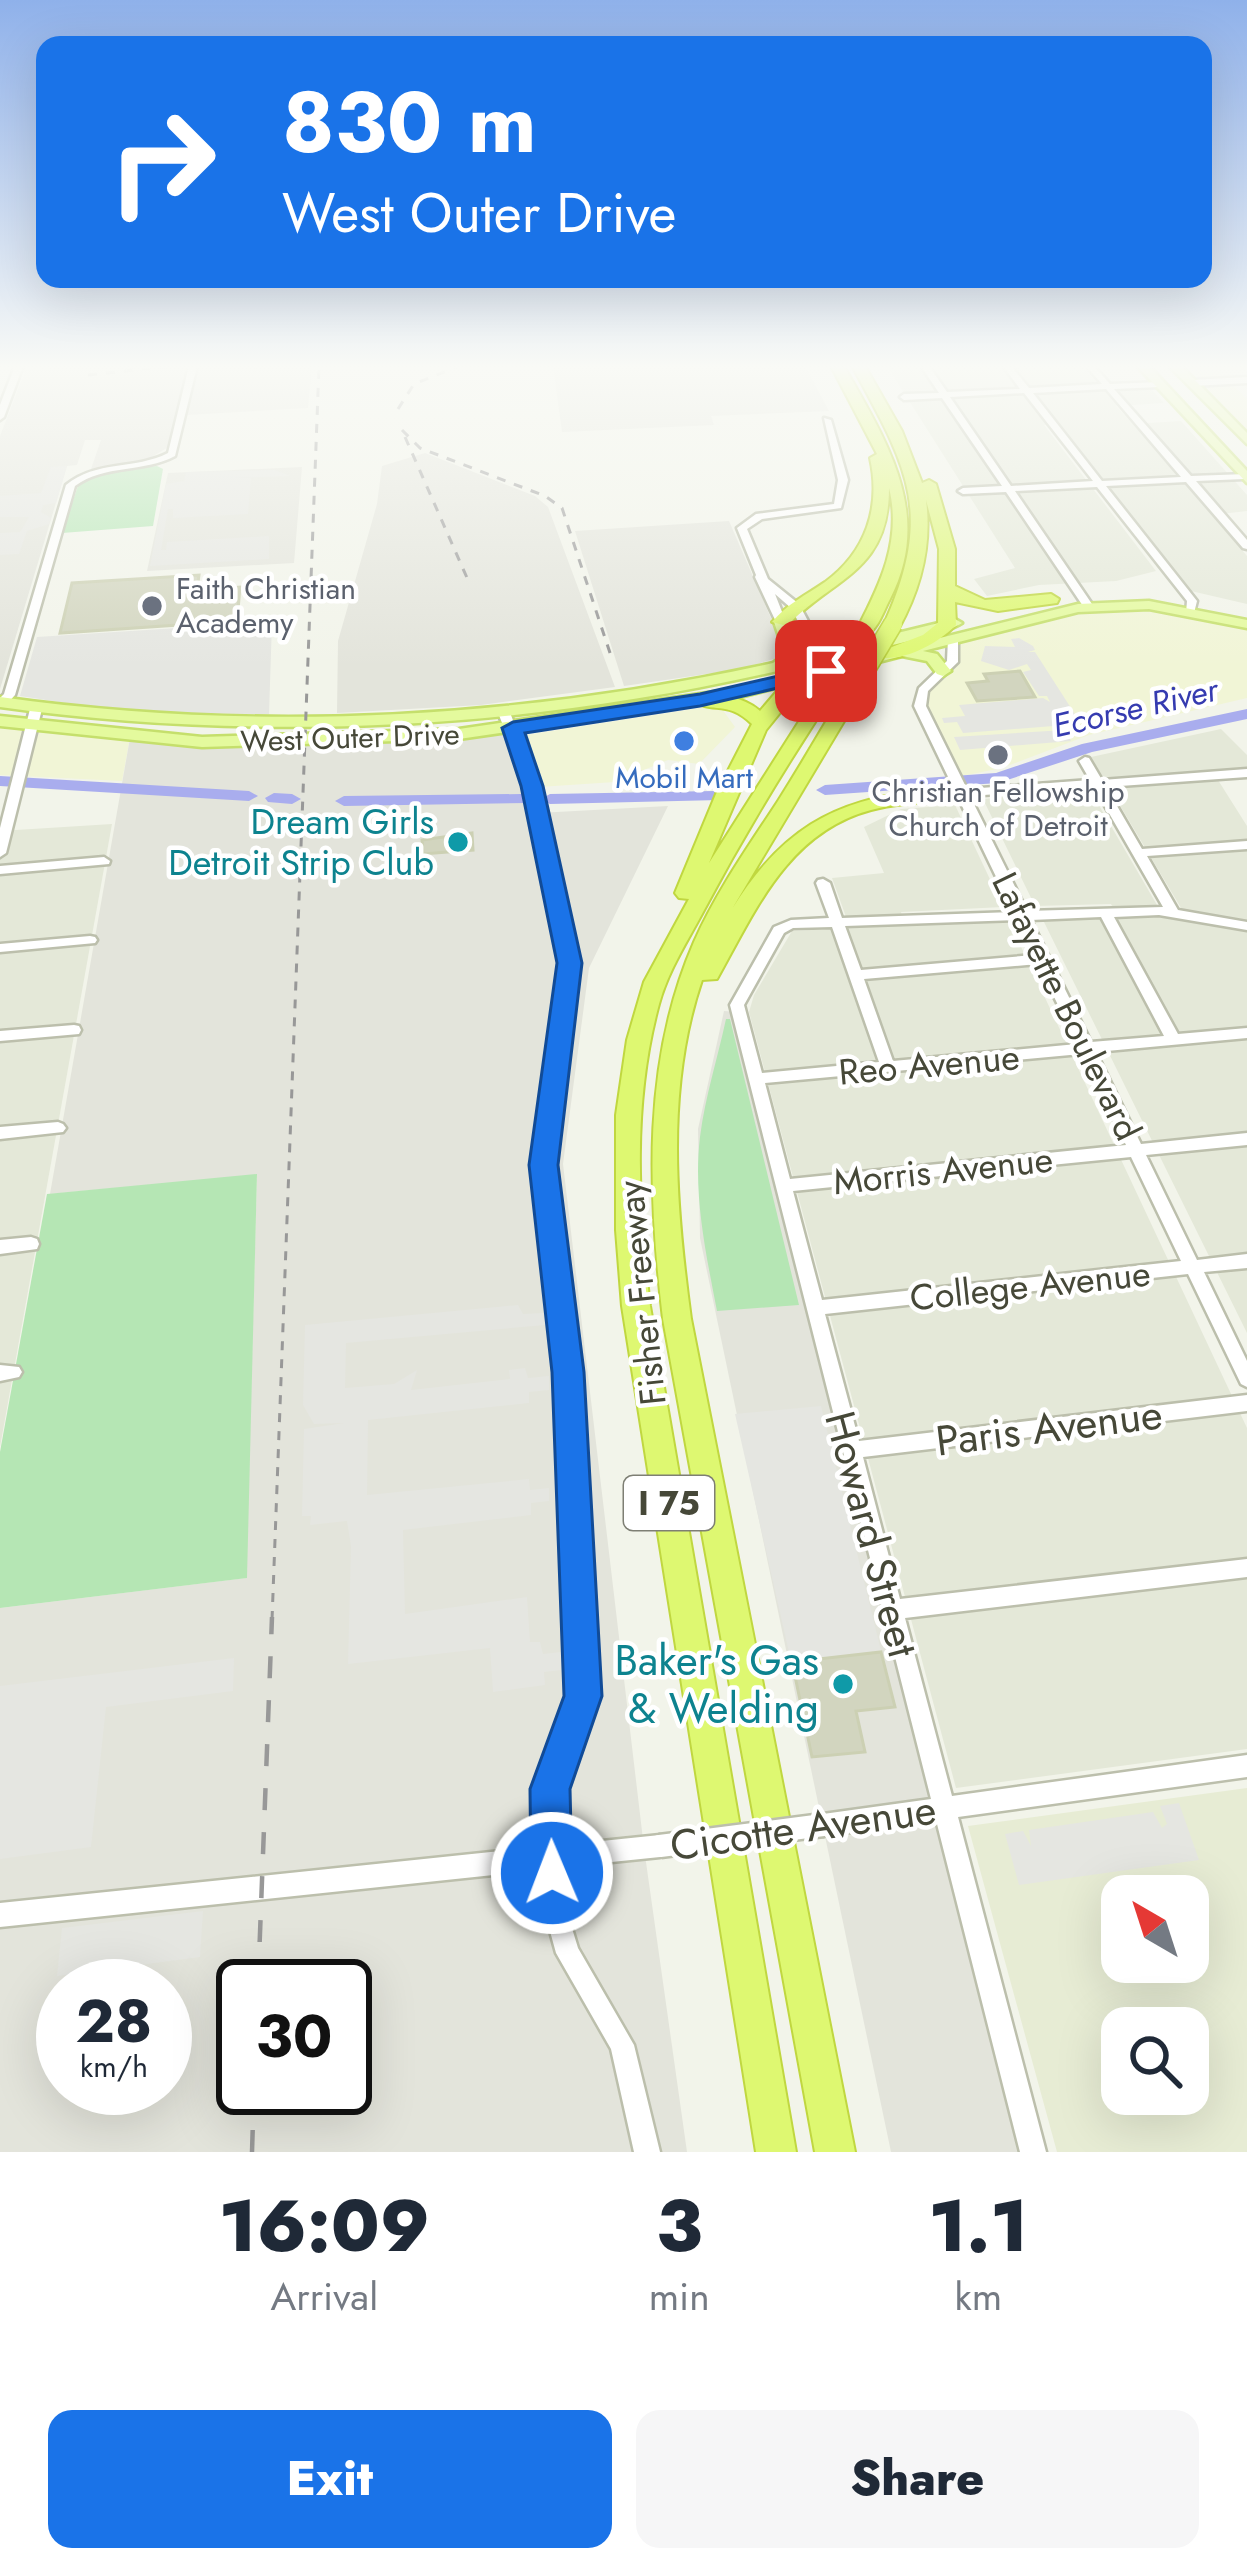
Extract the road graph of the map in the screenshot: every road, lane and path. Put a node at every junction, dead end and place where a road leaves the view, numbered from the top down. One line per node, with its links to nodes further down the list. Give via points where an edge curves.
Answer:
1 (130, 466): 34 (street, via 93,471 71,484)
2 (840, 466): 16 (street, via 840,503 746,522)
3 (879, 466): 20 (highway, via 878,524 846,572)
4 (890, 466): 60 (highway, Fisher Freeway / I 75, bridge, via 905,519 888,589)
5 (912, 466): 69 (highway, Fisher Freeway / I 75, bridge, via 923,532 910,590 703,946 678,1027)
6 (921, 466): 17 (highway, via 937,503)
7 (993, 466): 13 (street)
8 (1085, 466): 12 (street)
9 (1178, 466): 11 (street)
10 (1246, 475): 11 (street)
11 (1188, 478): 12 (street); 15 (street)
12 (1097, 482): 13 (street); 19 (street)
13 (1008, 488): 14 (street); 18 (street)
14 (963, 491)
15 (1247, 547)
16 (759, 576): 20 (street); 23 (street)
17 (950, 590): 21 (highway, via 983,607); 25 (highway)
18 (1084, 600): 19 (main road, West Outer Drive); 21 (main road, West Outer Drive)
19 (1189, 604): 22 (main road); 24 (main road)
20 (795, 606): 23 (highway); 26 (street, via 814,642)
21 (1052, 606): 25 (main road, West Outer Drive); 25 (main road, West Outer Drive, via 978,618)
22 (1247, 611)
23 (781, 622): 28 (main road, via 793,655)
24 (1247, 624)
25 (950, 632): 26 (main road, West Outer Drive); 27 (highway); 29 (street, Lafayette Boulevard, via 952,662)
26 (837, 652): 28 (main road, West Outer Drive); 30 (highway)
27 (890, 655): 29 (main road, via 927,656); 30 (main road, West Outer Drive)
28 (777, 667): 33 (main road, West Outer Drive)
29 (943, 671): 44 (street, Lafayette Boulevard, via 923,690 920,706)
30 (795, 679): 32 (main road, West Outer Drive); 39 (highway)
31 (604, 697): 33 (main road, West Outer Drive); 35 (main road, via 614,706); 38 (main road, West Outer Drive)
32 (700, 700): 33 (main road, West Outer Drive); 39 (highway, via 743,705)
33 (642, 701): 35 (main road, West Outer Drive)
34 (1, 709): 36 (main road, West Outer Drive)
35 (602, 716): 38 (main road, West Outer Drive)
36 (34, 717): 37 (main road, West Outer Drive); 40 (main road, West Outer Drive); 45 (street)
37 (116, 719): 38 (main road, West Outer Drive); 40 (main road)
38 (508, 719): 40 (main road, West Outer Drive, via 409,738 254,743); 87 (street, via 532,786 570,963 543,1165 568,1372 583,1696 550,1789)
39 (764, 724): 60 (highway, via 665,935)
40 (94, 733)
41 (1085, 761): 43 (street)
42 (1247, 773): 43 (street)
43 (1098, 784): 44 (street); 48 (street)
44 (960, 785): 54 (street, Lafayette Boulevard); 69 (highway, via 841,814 805,836 774,870 711,968)
45 (12, 790): 47 (street)
46 (1247, 845): 48 (street)
47 (0, 853)
48 (1139, 853): 52 (street)
49 (104, 861): 50 (street)
50 (0, 870)
51 (823, 883): 55 (street)
52 (1172, 911): 53 (street); 56 (street)
53 (1105, 912): 54 (street); 65 (street)
54 (1023, 914): 55 (street); 59 (street, Lafayette Boulevard)
55 (837, 922): 61 (street); 68 (street, Howard Street, via 784,926 737,1005)
56 (1247, 926)
57 (90, 940): 58 (street)
58 (0, 948)
59 (1044, 958): 61 (street); 66 (street, Lafayette Boulevard)
60 (661, 970): 90 (highway, Fisher Freeway / I 75, via 631,1087 629,1248)
61 (856, 975): 67 (street)
62 (74, 1030): 64 (street)
63 (1247, 1033): 65 (street, Reo Avenue)
64 (0, 1036)
65 (1174, 1040): 66 (street, Reo Avenue)
66 (1087, 1048): 67 (street, Reo Avenue); 73 (street, Lafayette Boulevard)
67 (888, 1067): 68 (street, Reo Avenue)
68 (754, 1079): 74 (street, Howard Street)
69 (664, 1119): 91 (highway, Fisher Freeway / I 75, via 677,1319)
70 (58, 1128): 71 (street)
71 (0, 1133)
72 (1247, 1139): 73 (street, Morris Avenue)
73 (1136, 1150): 74 (street, Morris Avenue); 78 (street, Lafayette Boulevard)
74 (782, 1186): 79 (street, Howard Street)
75 (31, 1244): 76 (street)
76 (0, 1246)
77 (1247, 1261): 78 (street, College Avenue)
78 (1193, 1267): 79 (street, College Avenue); 80 (street, Lafayette Boulevard)
79 (814, 1308): 82 (street, Howard Street)
80 (1247, 1379)
81 (1247, 1403): 82 (street, Paris Avenue)
82 (850, 1450): 84 (street, Howard Street)
83 (1247, 1568): 84 (street)
84 (892, 1610): 86 (street, Howard Street)
85 (1247, 1766): 86 (street, Cicotte Avenue)
86 (944, 1807): 87 (street, Cicotte Avenue, bridge); 92 (street, Howard Street)
87 (551, 1858): 88 (street, Cicotte Avenue); 89 (street, via 560,1933 622,2045)
88 (0, 1915)
89 (647, 2152)
90 (776, 2152)
91 (835, 2152)
92 (1033, 2152)

